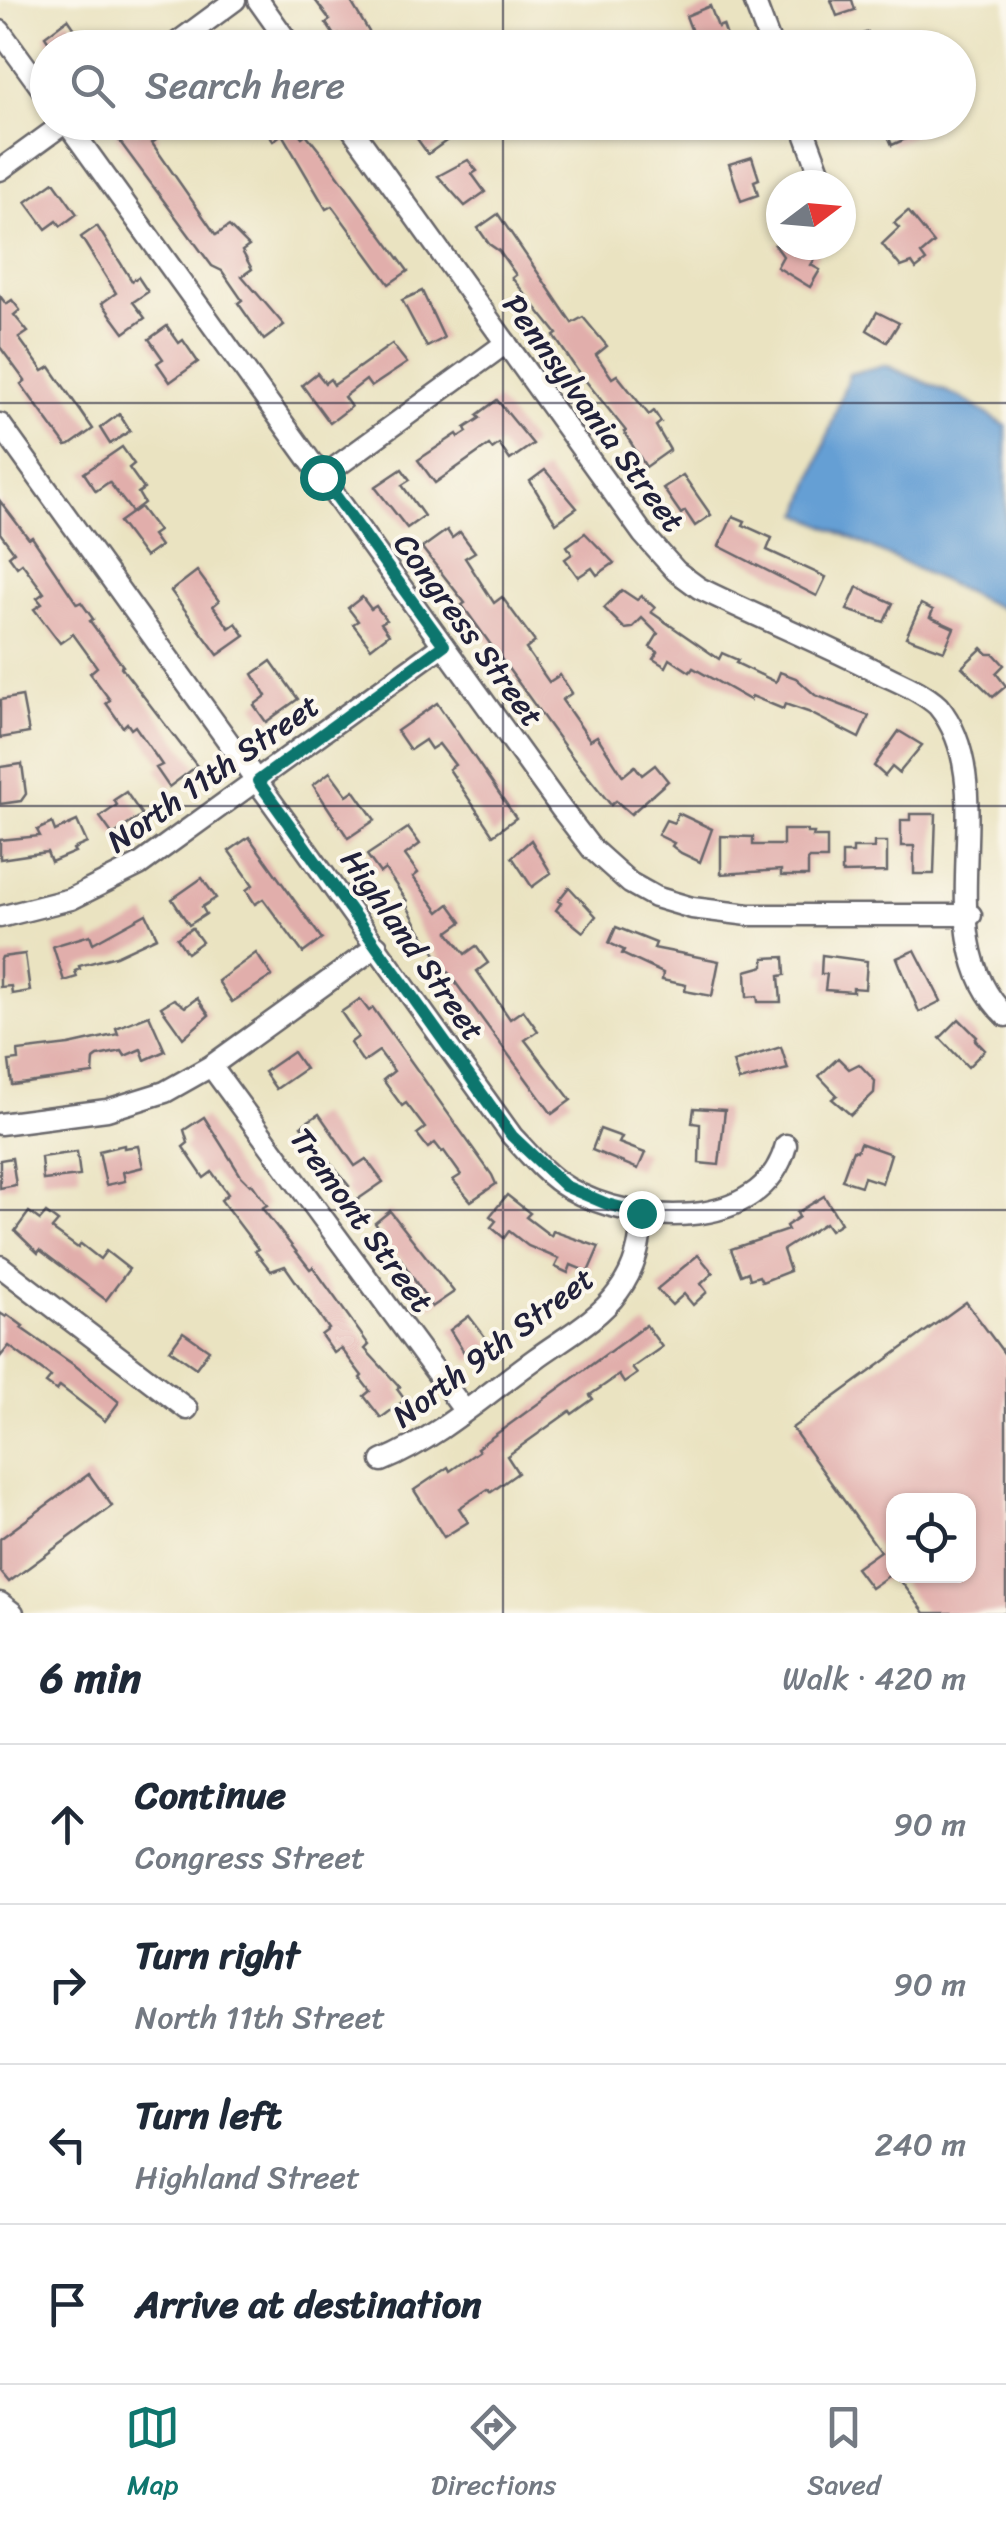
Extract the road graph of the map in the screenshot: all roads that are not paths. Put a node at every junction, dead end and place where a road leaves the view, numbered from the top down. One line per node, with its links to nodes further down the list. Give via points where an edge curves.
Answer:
1 (235, 0): 4 (street)
2 (258, 0): 5 (street)
3 (754, 0): 6 (street)
4 (194, 30)
5 (279, 30)
6 (765, 30)
7 (0, 31): 8 (street)
8 (30, 72)
9 (41, 140): 13 (street)
10 (79, 140): 17 (street, Congress Street)
11 (359, 140): 15 (street, Pennsylvania Street)
12 (808, 140): 14 (street)
13 (0, 170)
14 (819, 170)
15 (506, 343): 17 (street); 20 (street, Pennsylvania Street, via 676,571 698,588 894,680 947,716 964,743 973,780)
16 (0, 424): 19 (street, Highland Street)
17 (322, 477): 18 (street, Congress Street)
18 (444, 645): 19 (street, North 11th Street); 20 (street, Congress Street, via 592,849 655,897 749,915)
19 (258, 781): 21 (street, North 11th Street, via 97,888); 22 (street, Highland Street)
20 (971, 915): 23 (street, Pennsylvania Street, via 982,982)
21 (0, 917)
22 (377, 946): 24 (street); 27 (street, Highland Street, via 536,1162 581,1194)
23 (1006, 1016)
24 (211, 1066): 25 (street, via 130,1106); 30 (street, Tremont Street)
25 (0, 1124)
26 (786, 1146): 27 (street, Highland Street, via 774,1175 739,1201 695,1214)
27 (641, 1213): 30 (street, North 9th Street, via 635,1263 615,1297)
28 (0, 1266): 29 (street)
29 (187, 1408)
30 (464, 1410): 31 (street, North 9th Street)
31 (382, 1460)
32 (0, 1603): 33 (street)
33 (13, 1613)

